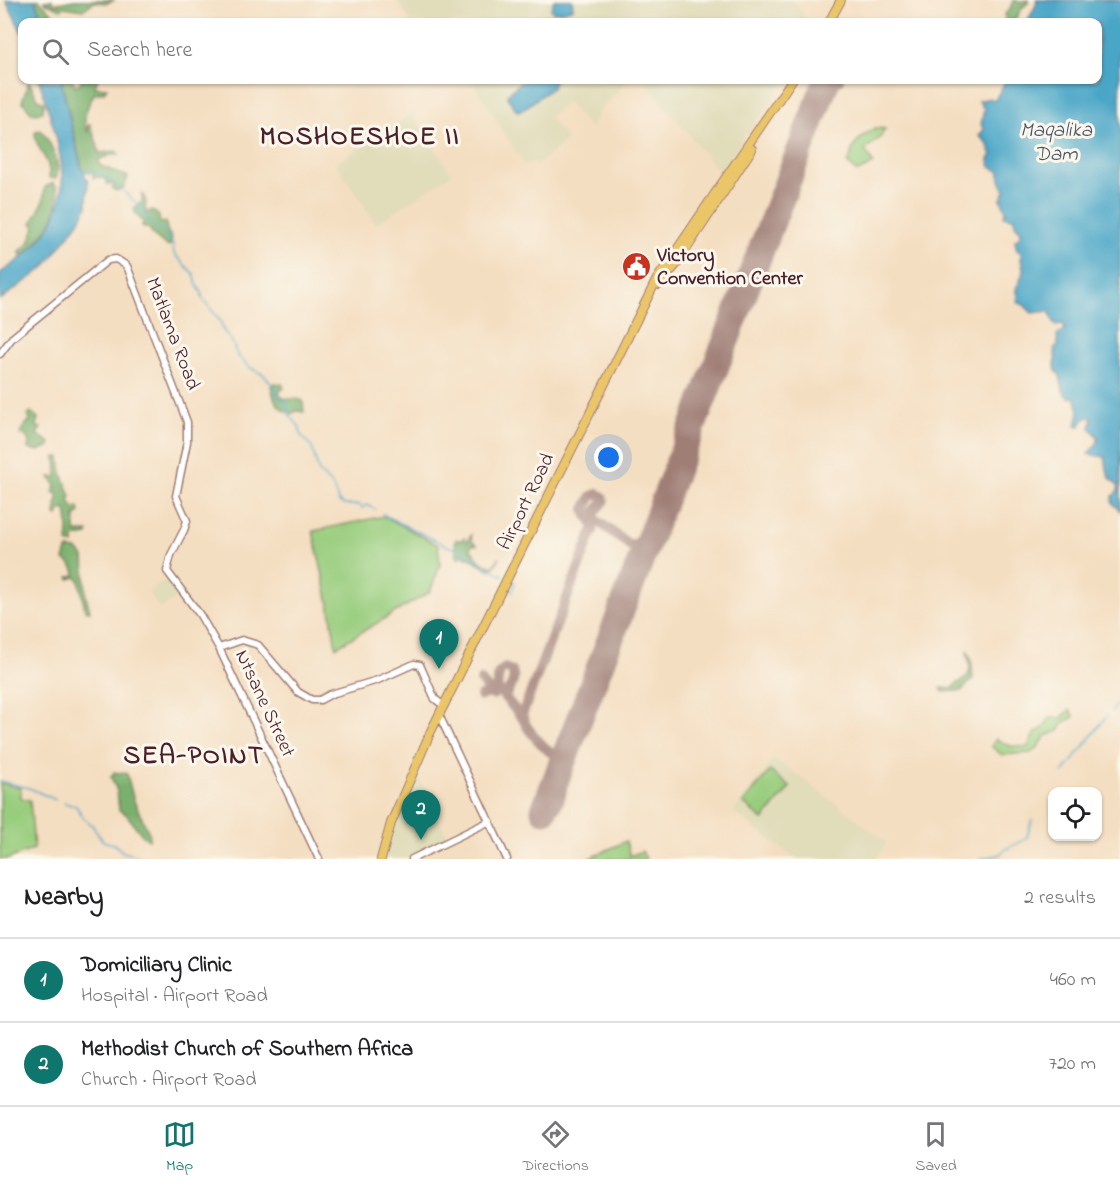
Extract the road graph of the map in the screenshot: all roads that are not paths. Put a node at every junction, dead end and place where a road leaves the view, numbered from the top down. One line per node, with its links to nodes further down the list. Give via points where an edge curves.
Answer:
1 (841, 0): 2 (main road)
2 (831, 18)
3 (791, 84): 7 (main road, Airport Road, via 657,279)
4 (0, 354): 5 (street, Matlama Road, via 12,338 108,260 117,259 127,266 187,422 176,496 187,521)
5 (167, 571): 6 (street, Ntsane Street)
6 (219, 648): 7 (street, via 242,640 258,645 292,685 312,700 420,665 435,699); 10 (street, Ntsane Street)
7 (444, 706): 8 (main road, Airport Road)
8 (439, 715): 9 (street); 11 (main road, Airport Road, via 391,824)
9 (490, 821): 12 (street); 13 (street)
10 (319, 859)
11 (381, 859)
12 (412, 859)
13 (507, 859)

